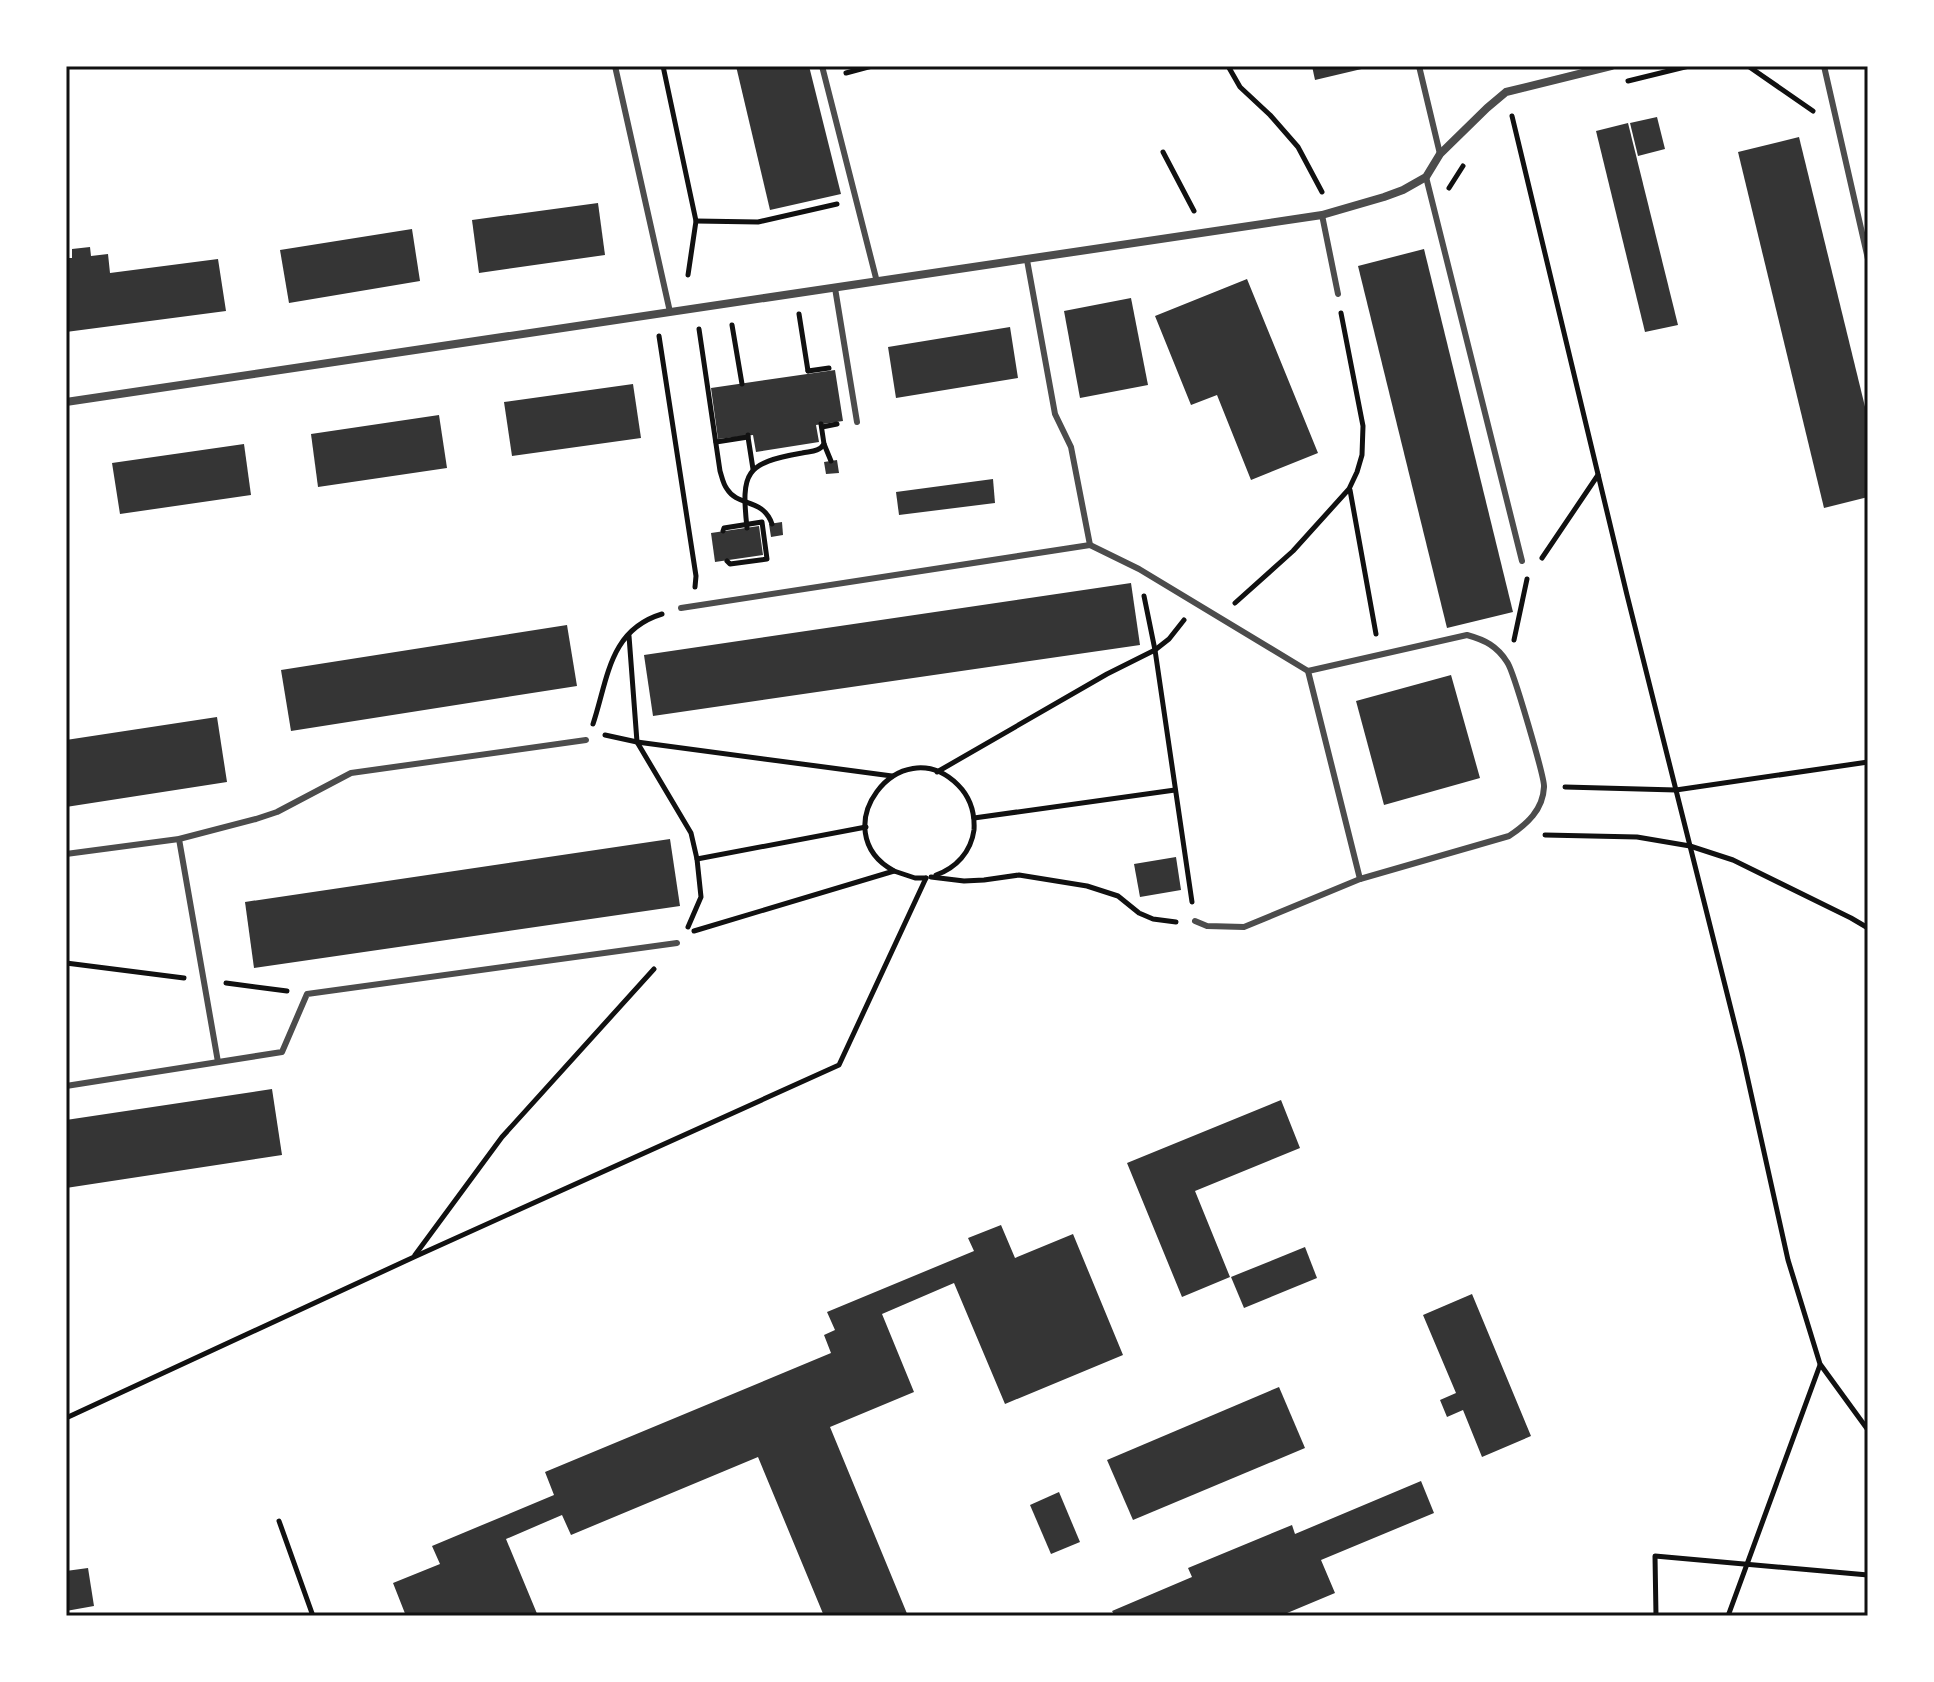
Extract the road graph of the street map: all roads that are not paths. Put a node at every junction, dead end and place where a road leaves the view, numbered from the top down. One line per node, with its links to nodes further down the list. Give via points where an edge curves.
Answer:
1 (615, 66): 14 (lane)
2 (822, 66): 11 (lane)
3 (1419, 66): 6 (lane)
4 (1611, 66): 6 (street, via 1506,92)
5 (1824, 66): 9 (lane)
6 (1440, 154): 7 (street)
7 (1426, 177): 8 (street, via 1384,197); 18 (lane)
8 (1322, 215): 10 (street); 13 (lane)
9 (1868, 259)
10 (1027, 260): 11 (street); 17 (lane, via 1055,414 1071,447)
11 (877, 282): 12 (street)
12 (835, 288): 14 (street); 16 (lane)
13 (1338, 294)
14 (670, 312): 15 (street)
15 (66, 402)
16 (857, 422)
17 (1090, 545): 19 (lane); 20 (lane)
18 (1522, 561)
19 (681, 608)
20 (1308, 671): 24 (lane); 24 (lane, via 1467,635 1484,640 1510,665 1544,786 1538,810 1509,836)
21 (588, 736): 22 (lane, via 351,773 277,812)
22 (179, 839): 23 (lane); 27 (lane)
23 (66, 854)
24 (1360, 879): 25 (lane, via 1244,927)
25 (1195, 921)
26 (677, 943): 27 (lane, via 307,994 282,1052)
27 (218, 1062): 28 (lane)
28 (66, 1086)

